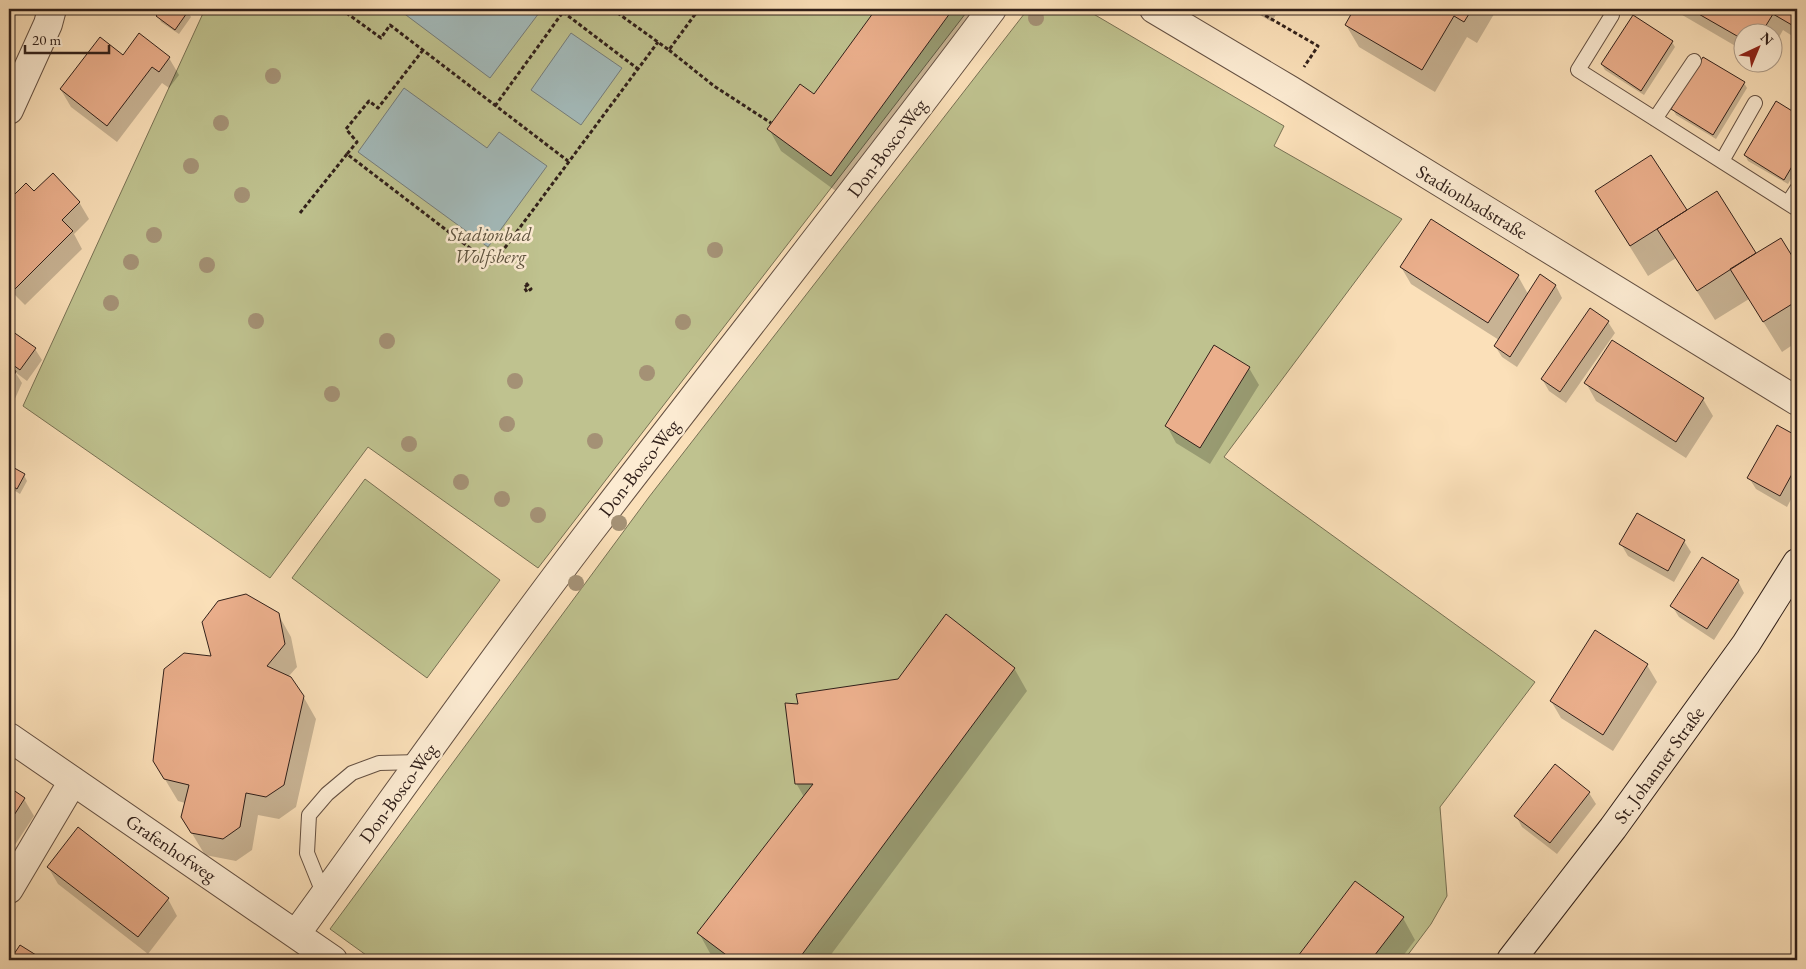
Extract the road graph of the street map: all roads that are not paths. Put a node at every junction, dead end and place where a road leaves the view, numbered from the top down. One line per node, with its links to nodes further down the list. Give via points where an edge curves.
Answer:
1 (52, 9): 7 (street)
2 (992, 9): 15 (street, Don-Bosco-Weg, via 590,532)
3 (1154, 9): 12 (street, Stadionbadstraße)
4 (1612, 15): 8 (lane, via 1578,70)
5 (1694, 61): 8 (lane)
6 (1755, 103): 9 (lane)
7 (9, 110)
8 (1655, 119): 9 (lane)
9 (1722, 161): 11 (lane)
10 (1797, 189): 11 (lane)
11 (1793, 206)
12 (1795, 393)
13 (1797, 563): 21 (street, St. Johanner Straße, via 1740,652)
14 (9, 737): 16 (street, Grafenhofweg)
15 (420, 762): 18 (street, Don-Bosco-Weg); 18 (lane, via 379,763 352,773 327,794 309,816 307,853)
16 (73, 781): 17 (street); 19 (street, Grafenhofweg)
17 (9, 889)
18 (324, 896): 19 (street, Don-Bosco-Weg)
19 (296, 934): 20 (street, Grafenhofweg)
20 (333, 960)
21 (1511, 960)

